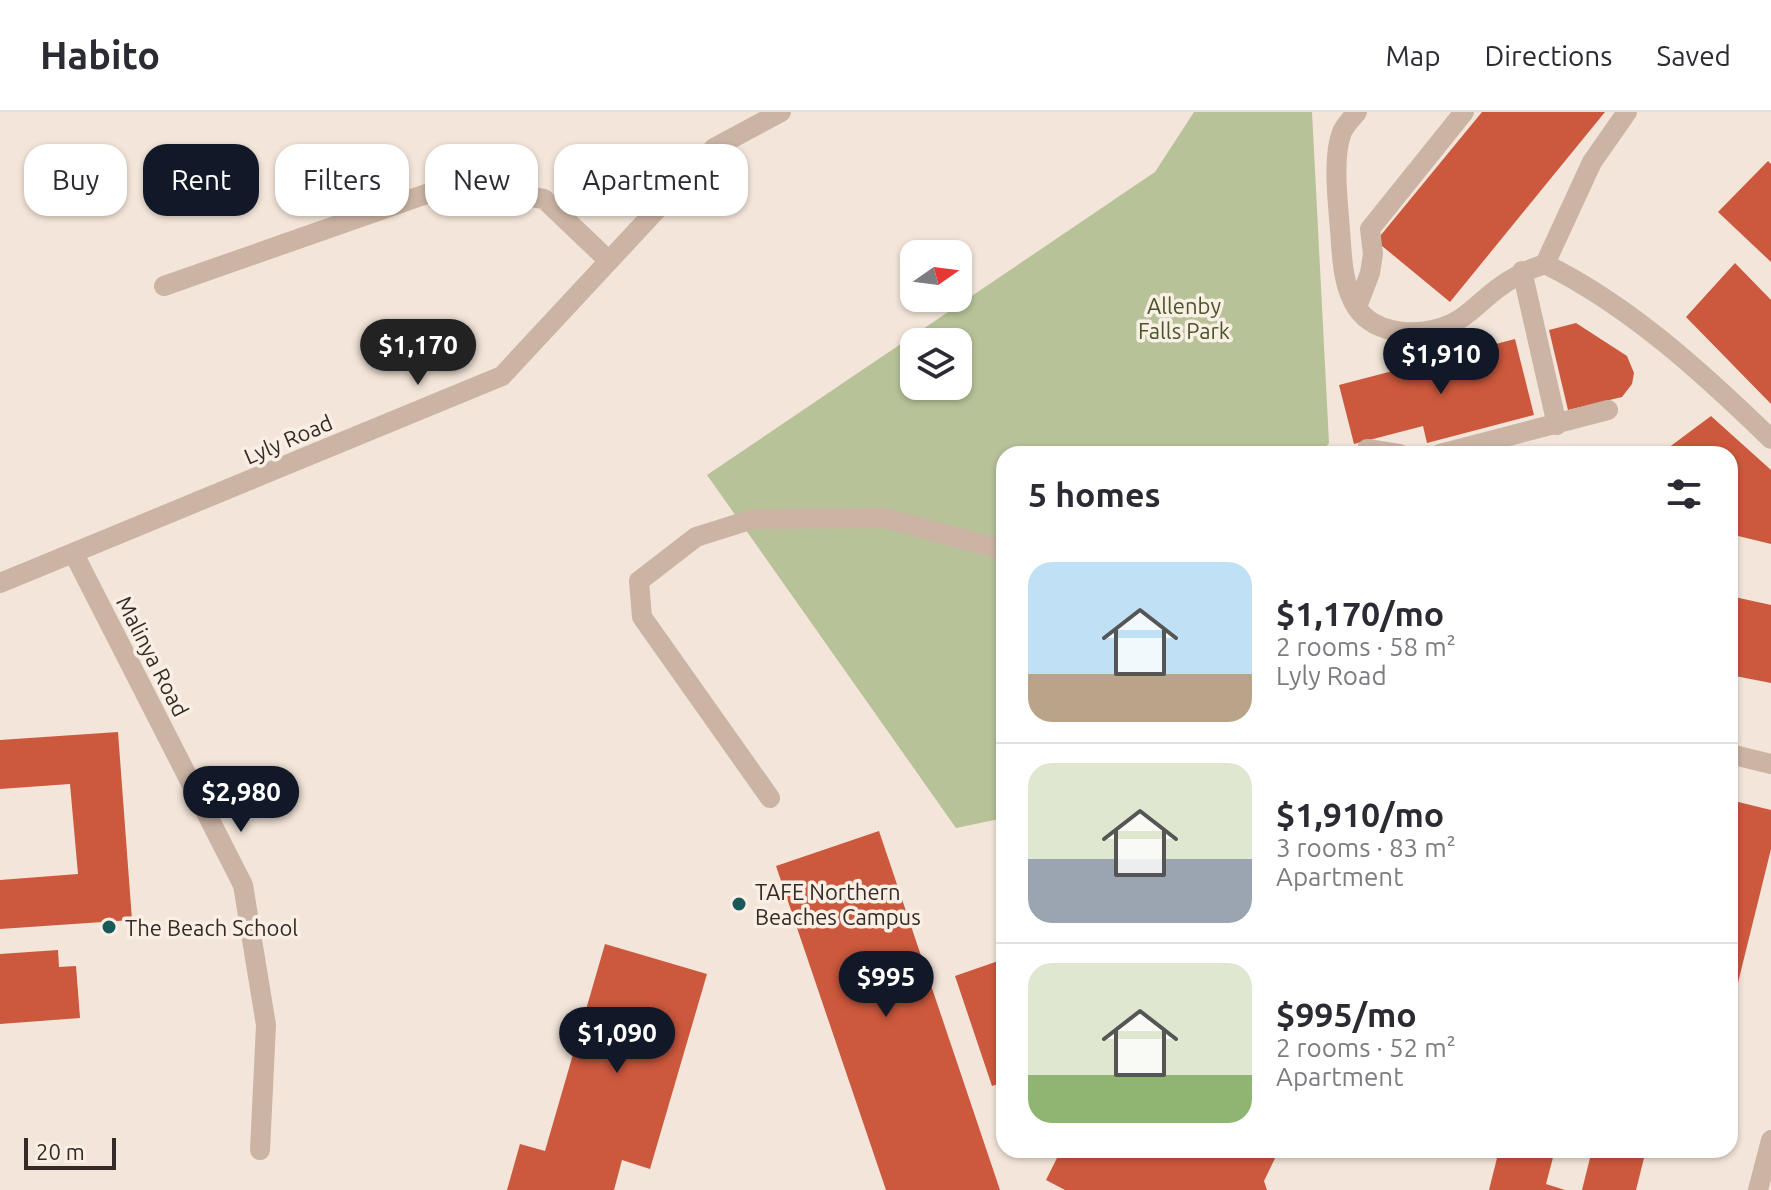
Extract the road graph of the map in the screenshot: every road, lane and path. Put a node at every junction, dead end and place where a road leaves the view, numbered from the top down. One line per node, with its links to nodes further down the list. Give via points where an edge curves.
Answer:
1 (781, 112): 5 (street, Lyly Road, via 714,148)
2 (1357, 112): 9 (street, via 1338,148 1338,193 1342,262)
3 (1464, 112): 9 (street, via 1370,229 1370,273)
4 (1627, 112): 6 (street, via 1592,162)
5 (608, 260): 8 (street, via 544,199 452,185); 15 (street, Lyly Road, via 502,376)
6 (1545, 264): 7 (street); 12 (street, via 1641,325)
7 (1522, 271): 9 (street, via 1451,324 1410,333 1371,322); 11 (street)
8 (164, 286)
9 (1357, 307)
10 (1608, 410): 11 (street)
11 (1557, 425): 13 (street)
12 (1771, 439)
13 (1472, 446)
14 (996, 548): 19 (street, via 885,518 753,519 696,537 639,581 642,617)
15 (74, 554): 16 (street, Lyly Road); 21 (street, Malinya Road, via 243,885 266,1025)
16 (0, 583)
17 (1738, 756): 18 (street)
18 (1771, 764)
19 (770, 798)
20 (1771, 1140): 22 (street)
21 (260, 1150)
22 (1758, 1190)

